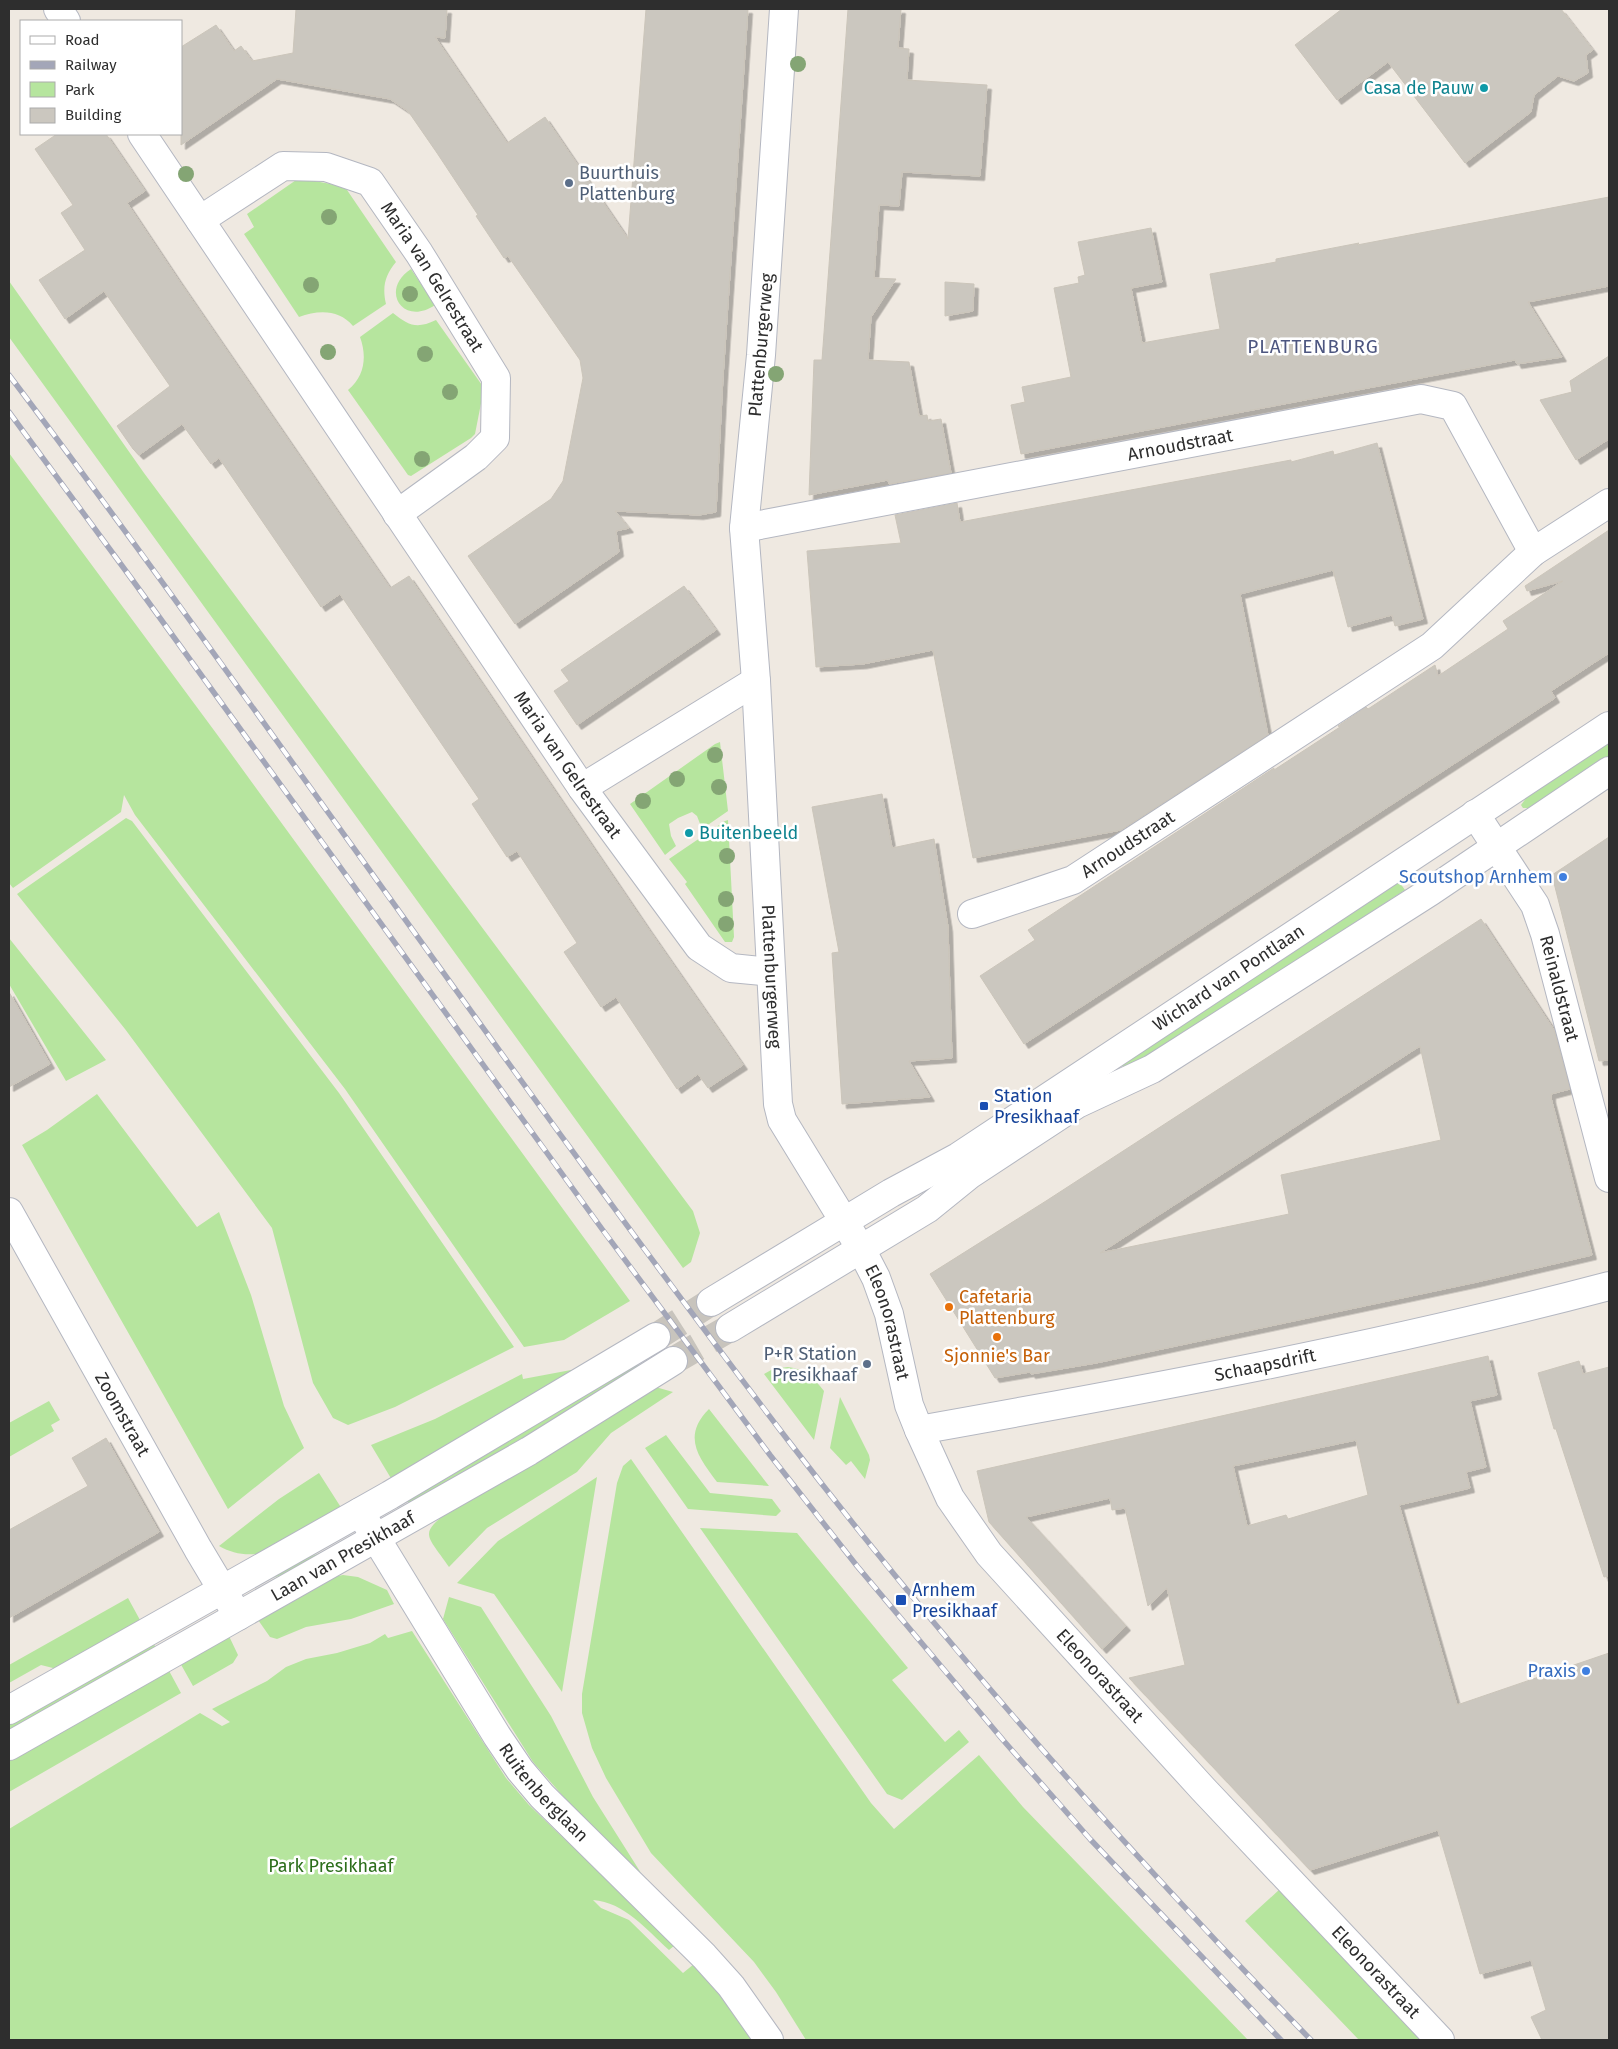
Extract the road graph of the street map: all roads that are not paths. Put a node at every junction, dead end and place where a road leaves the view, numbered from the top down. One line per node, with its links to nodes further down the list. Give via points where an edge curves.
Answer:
1 (58, 9): 3 (street)
2 (784, 9): 8 (street, Plattenburgerweg, via 761,355)
3 (65, 20)
4 (143, 135): 5 (street, Maria van Gelrestraat)
5 (200, 220): 7 (street, Maria van Gelrestraat); 7 (street, Maria van Gelrestraat, via 283,166 326,167 370,182 418,253 496,378 495,438 476,457)
6 (1609, 503): 9 (street, Arnoudstraat)
7 (397, 514): 13 (street, Maria van Gelrestraat)
8 (744, 528): 9 (street, Arnoudstraat, via 1421,399 1453,406); 10 (street, Plattenburgerweg)
9 (1533, 552): 16 (street, Arnoudstraat, via 1432,646 1074,880)
10 (756, 681): 13 (street); 17 (street, Plattenburgerweg)
11 (1609, 726): 14 (street, Wichard van Pontlaan)
12 (1609, 771): 15 (street, Wichard van Pontlaan)
13 (582, 788): 17 (street, Maria van Gelrestraat, via 700,947 731,968)
14 (1475, 814): 15 (street, Reinaldstraat); 20 (street, Wichard van Pontlaan, via 958,1157)
15 (1496, 846): 18 (street, Reinaldstraat, via 1535,905 1545,934); 21 (street, Wichard van Pontlaan, via 1152,1069 1077,1104 969,1175 926,1209)
16 (972, 914)
17 (771, 972): 20 (street, Plattenburgerweg, via 778,1104 782,1120)
18 (1609, 1178)
19 (9, 1212): 30 (street, Zoomstraat)
20 (844, 1222): 21 (street, Plattenburgerweg); 23 (street)
21 (861, 1249): 24 (street); 27 (street, Eleonorastraat, via 889,1314 909,1405)
22 (1609, 1286): 27 (street, Schaapsdrift, via 1423,1332)
23 (711, 1302)
24 (730, 1328)
25 (656, 1337): 28 (street, Laan van Presikhaaf)
26 (673, 1361): 29 (street, Laan van Presikhaaf, via 530,1451)
27 (919, 1430): 35 (street, Eleonorastraat, via 950,1498 989,1554 1203,1789)
28 (360, 1512): 29 (street, Ruitenberglaan); 30 (street, Laan van Presikhaaf)
29 (378, 1538): 31 (street, Laan van Presikhaaf); 34 (street, Ruitenberglaan, via 520,1770 704,1956 731,1986)
30 (222, 1591): 31 (street, Zoomstraat); 32 (street, Laan van Presikhaaf)
31 (238, 1616): 33 (street, Laan van Presikhaaf)
32 (9, 1710)
33 (9, 1746)
34 (769, 2040)
35 (1440, 2040)

